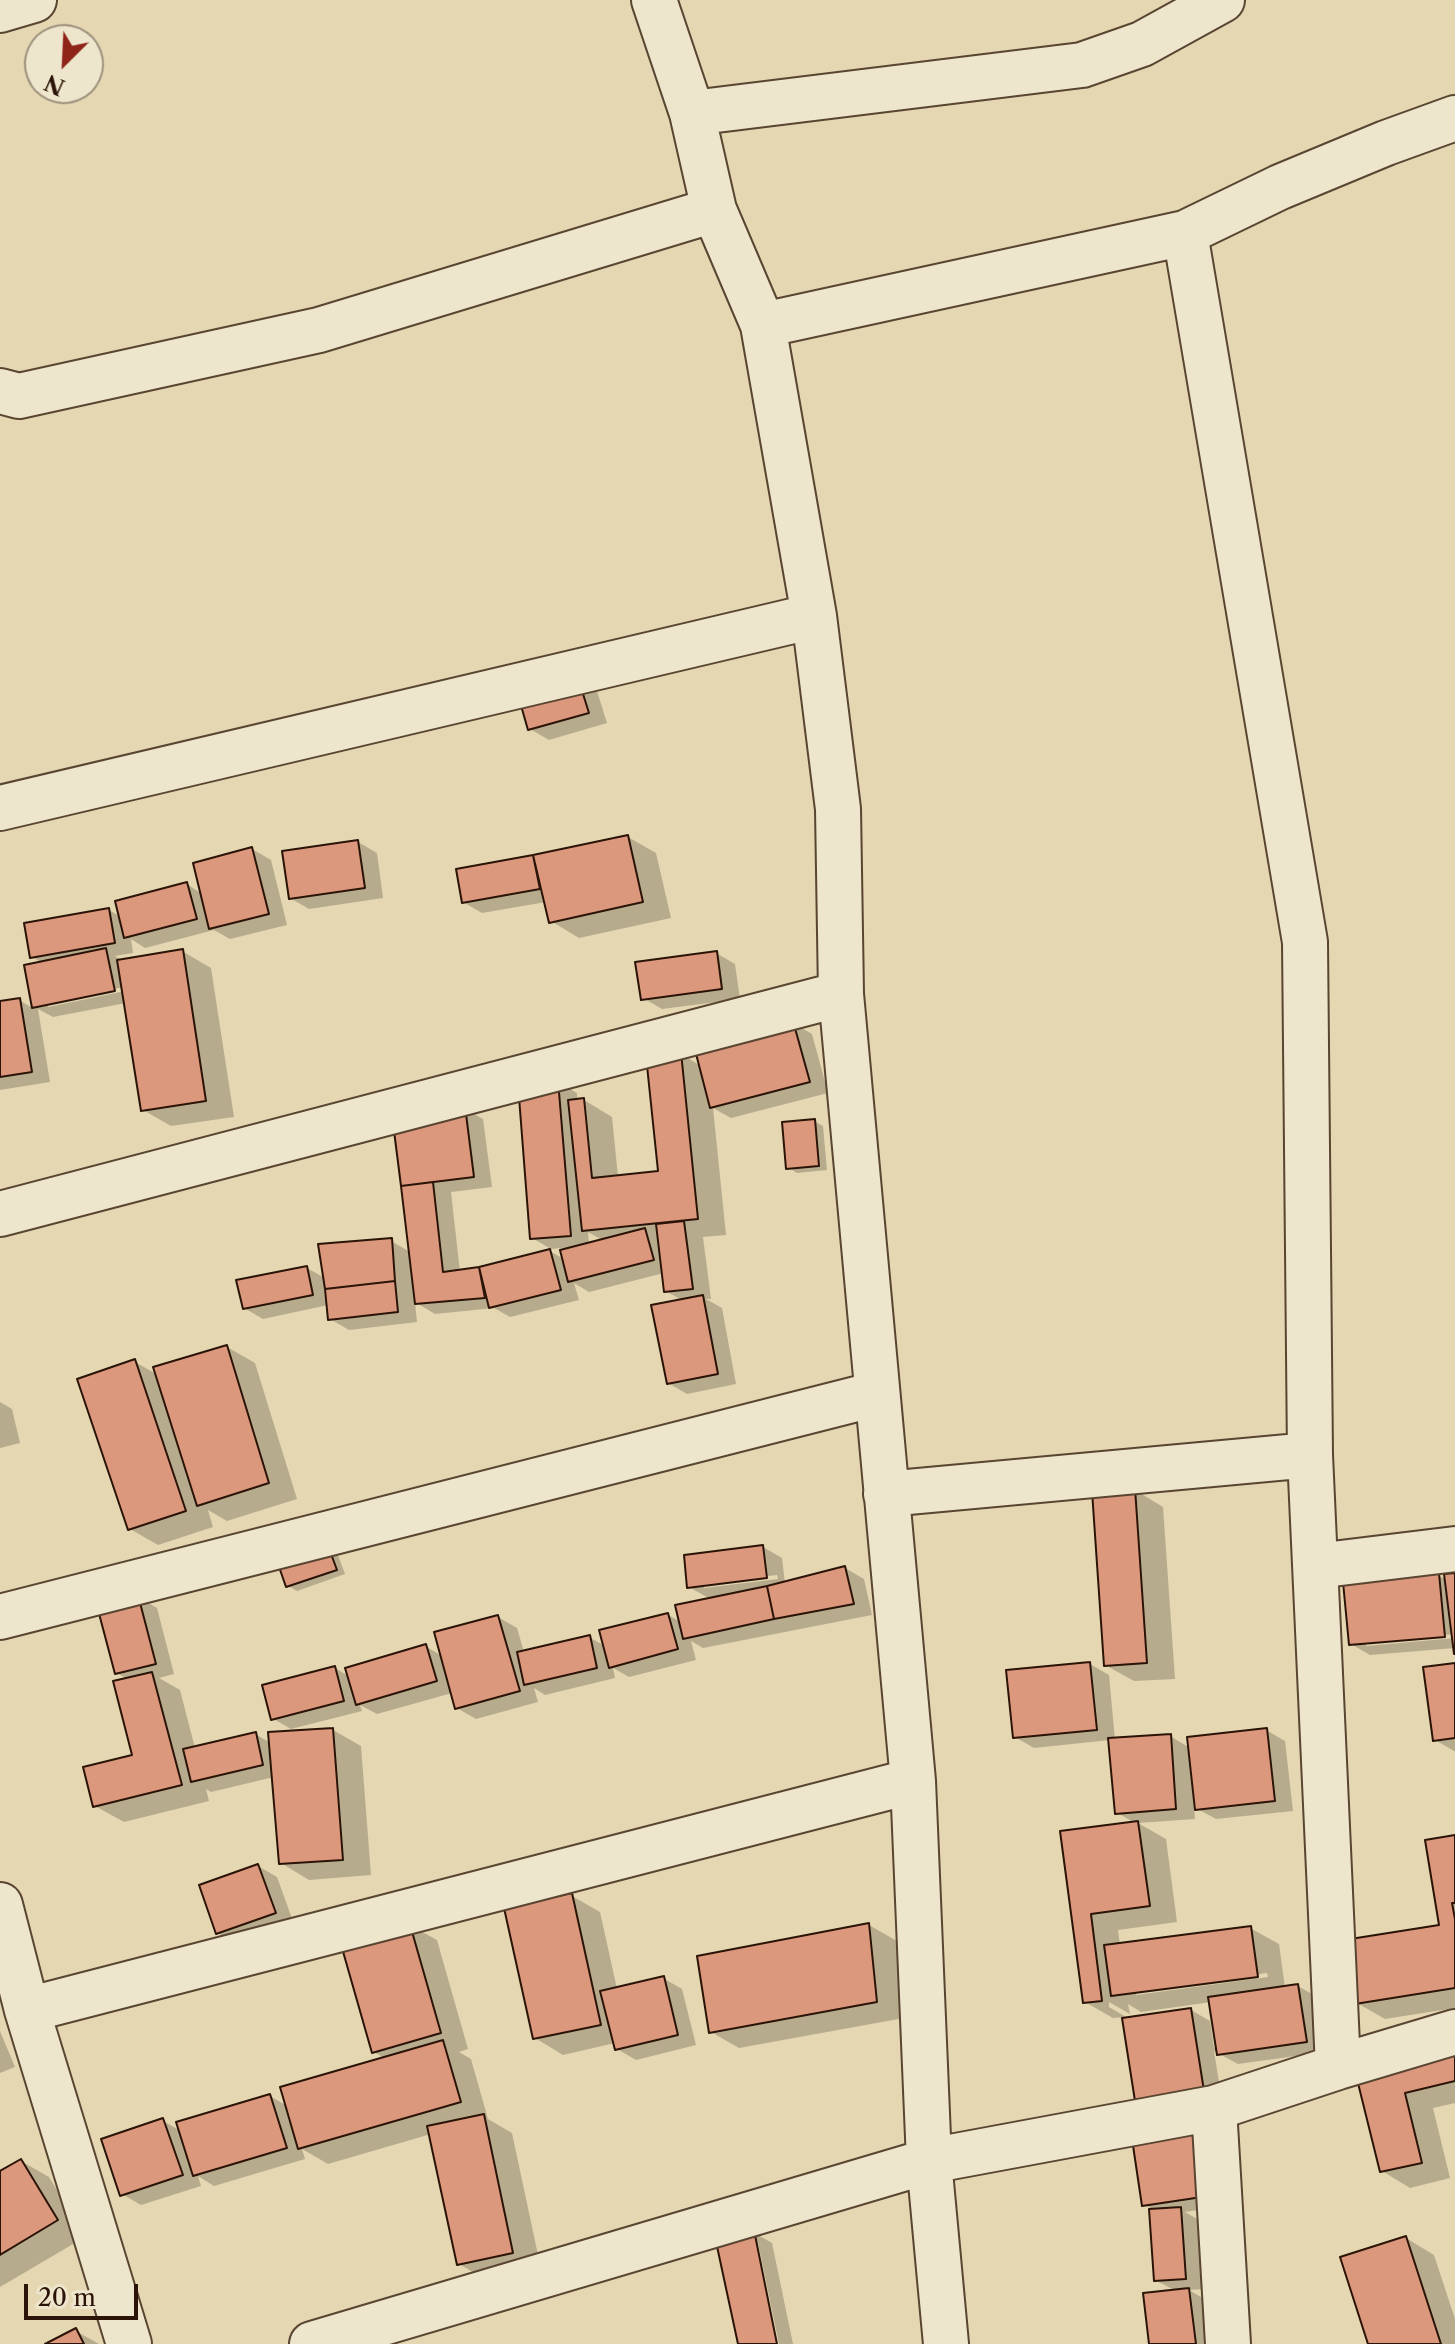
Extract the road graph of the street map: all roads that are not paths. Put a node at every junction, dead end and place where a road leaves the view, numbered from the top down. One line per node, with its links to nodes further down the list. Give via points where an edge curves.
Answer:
1 (34, 0): 4 (street)
2 (654, 0): 5 (street)
3 (1222, 0): 5 (street, via 1142,44 1082,65)
4 (0, 10)
5 (692, 113): 7 (street)
6 (1455, 118): 8 (street, via 1280,187)
7 (714, 210): 9 (street); 10 (street, via 319,330 19,396)
8 (1185, 233): 9 (street); 16 (street, via 1305,942)
9 (763, 325): 11 (street)
10 (0, 391)
11 (814, 616): 12 (street); 13 (street, via 838,809)
12 (0, 808)
13 (841, 994): 14 (street); 15 (street)
14 (0, 1214)
15 (876, 1394): 17 (street); 20 (street)
16 (1310, 1455): 17 (street); 19 (street)
17 (886, 1494): 21 (street)
18 (1455, 1549): 19 (street)
19 (1316, 1566): 25 (street)
20 (0, 1617)
21 (913, 1781): 23 (street); 27 (street)
22 (0, 1905): 23 (street)
23 (27, 2010): 28 (street)
24 (1455, 2032): 25 (street)
25 (1338, 2067): 26 (street)
26 (1214, 2108): 27 (street); 31 (street)
27 (929, 2161): 29 (street); 30 (street)
28 (129, 2344)
29 (312, 2344)
30 (946, 2344)
31 (1228, 2344)

